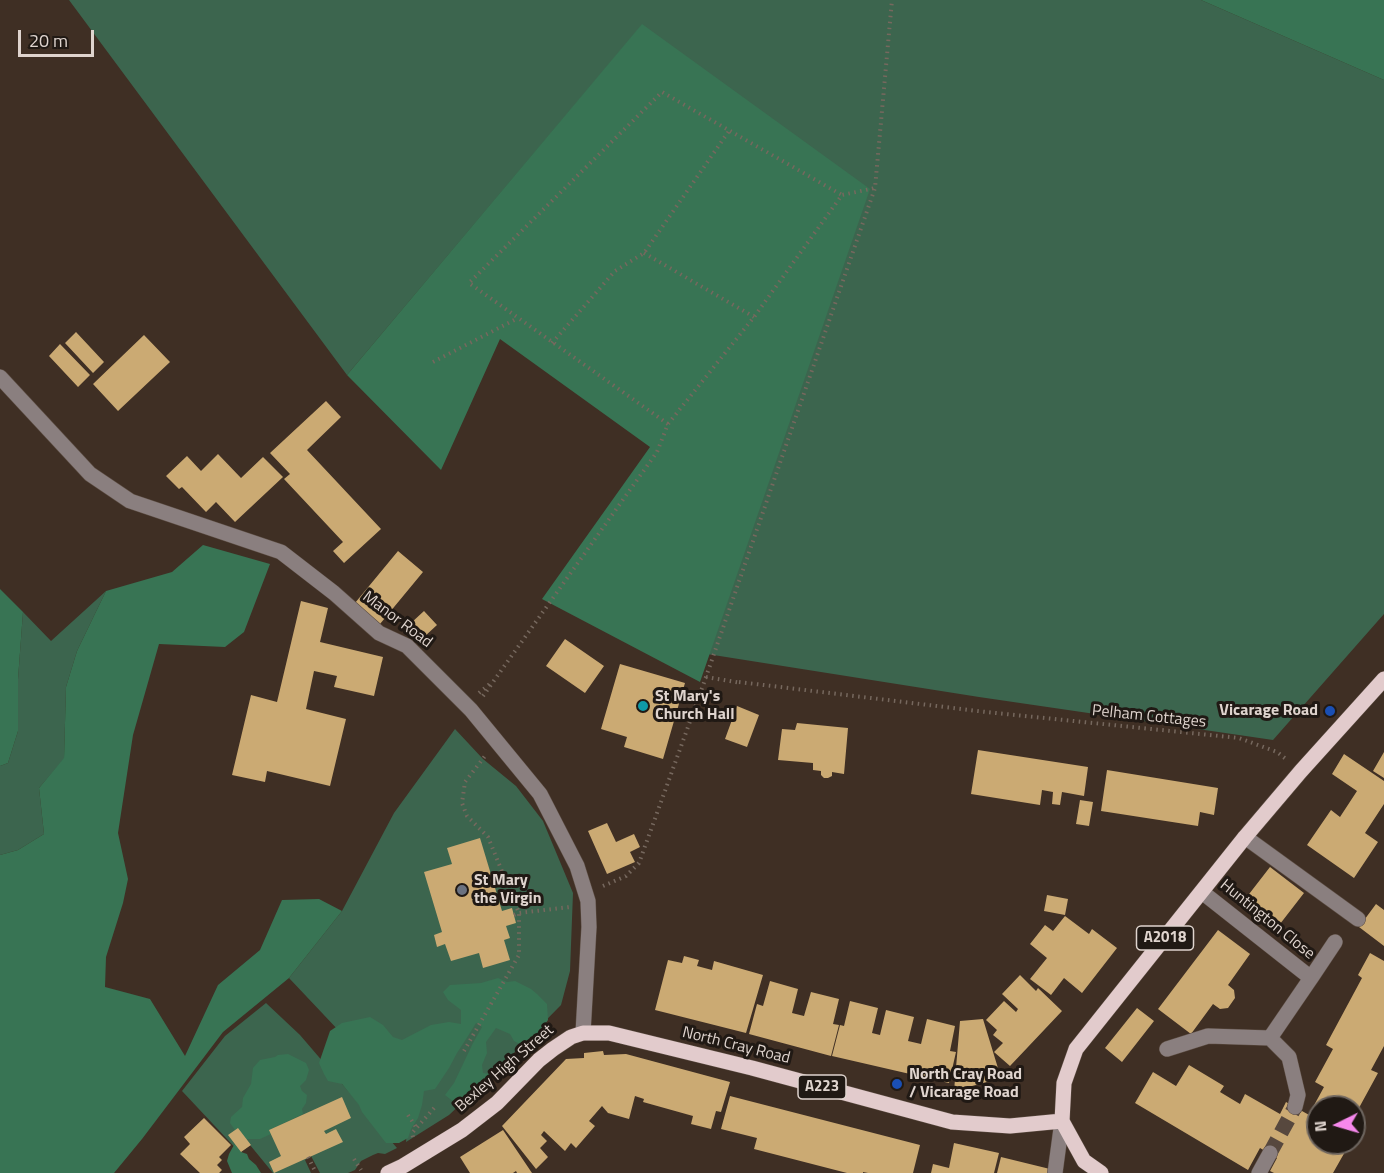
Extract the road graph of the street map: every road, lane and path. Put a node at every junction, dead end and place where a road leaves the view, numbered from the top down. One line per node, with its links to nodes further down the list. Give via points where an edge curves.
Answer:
1 (892, 0): 3 (path)
2 (729, 131): 4 (path); 5 (path); 7 (path, via 662,92 469,283)
3 (875, 188): 4 (path); 12 (path)
4 (842, 195): 6 (path)
5 (644, 253): 6 (path); 8 (path, via 615,271)
6 (754, 317): 11 (path)
7 (518, 318): 8 (path); 9 (path)
8 (552, 343): 11 (path)
9 (433, 362)
10 (0, 376): 15 (street, Manor Road, via 90,474 130,501 281,552 380,633 407,646)
11 (668, 424): 13 (path, via 657,452)
12 (706, 676): 16 (path, Pelham Cottages, via 750,686 760,684 1239,738 1277,752); 18 (path, via 639,863 626,876)
13 (495, 680)
14 (1383, 682): 16 (main road, A2018)
15 (496, 741): 21 (path, via 465,782 462,802 467,816 488,837); 25 (street, Manor Road, via 540,794 577,866 588,901)
16 (1301, 771): 17 (main road, A2018)
17 (1245, 837): 19 (main road, A2018); 22 (street)
18 (599, 888)
19 (1202, 892): 24 (street, Huntington Close); 32 (main road, A2018, via 1076,1049 1064,1083)
20 (577, 906): 21 (path)
21 (516, 914): 28 (path, via 519,955)
22 (1358, 920)
23 (1335, 942): 24 (street)
24 (1311, 978): 26 (street, Huntington Close)
25 (584, 1033): 32 (main road, North Cray Road / A223, via 609,1033 952,1122 1010,1126); 40 (main road, Bexley High Street / A223, via 571,1037 539,1060 462,1130)
26 (1270, 1038): 27 (street, via 1208,1036); 30 (street, via 1289,1057 1298,1095)
27 (1167, 1049)
28 (464, 1051)
29 (435, 1107): 33 (path)
30 (1296, 1107)
31 (408, 1115): 33 (path)
32 (1062, 1121): 41 (street); 42 (main road, via 1084,1161)
33 (418, 1129): 34 (path, via 412,1132)
34 (419, 1144)
35 (1270, 1154): 43 (street)
36 (308, 1157): 39 (path)
37 (354, 1159): 38 (path)
38 (361, 1170)
39 (316, 1173)
40 (388, 1173)
41 (1055, 1173)
42 (1101, 1173)
43 (1259, 1173)

